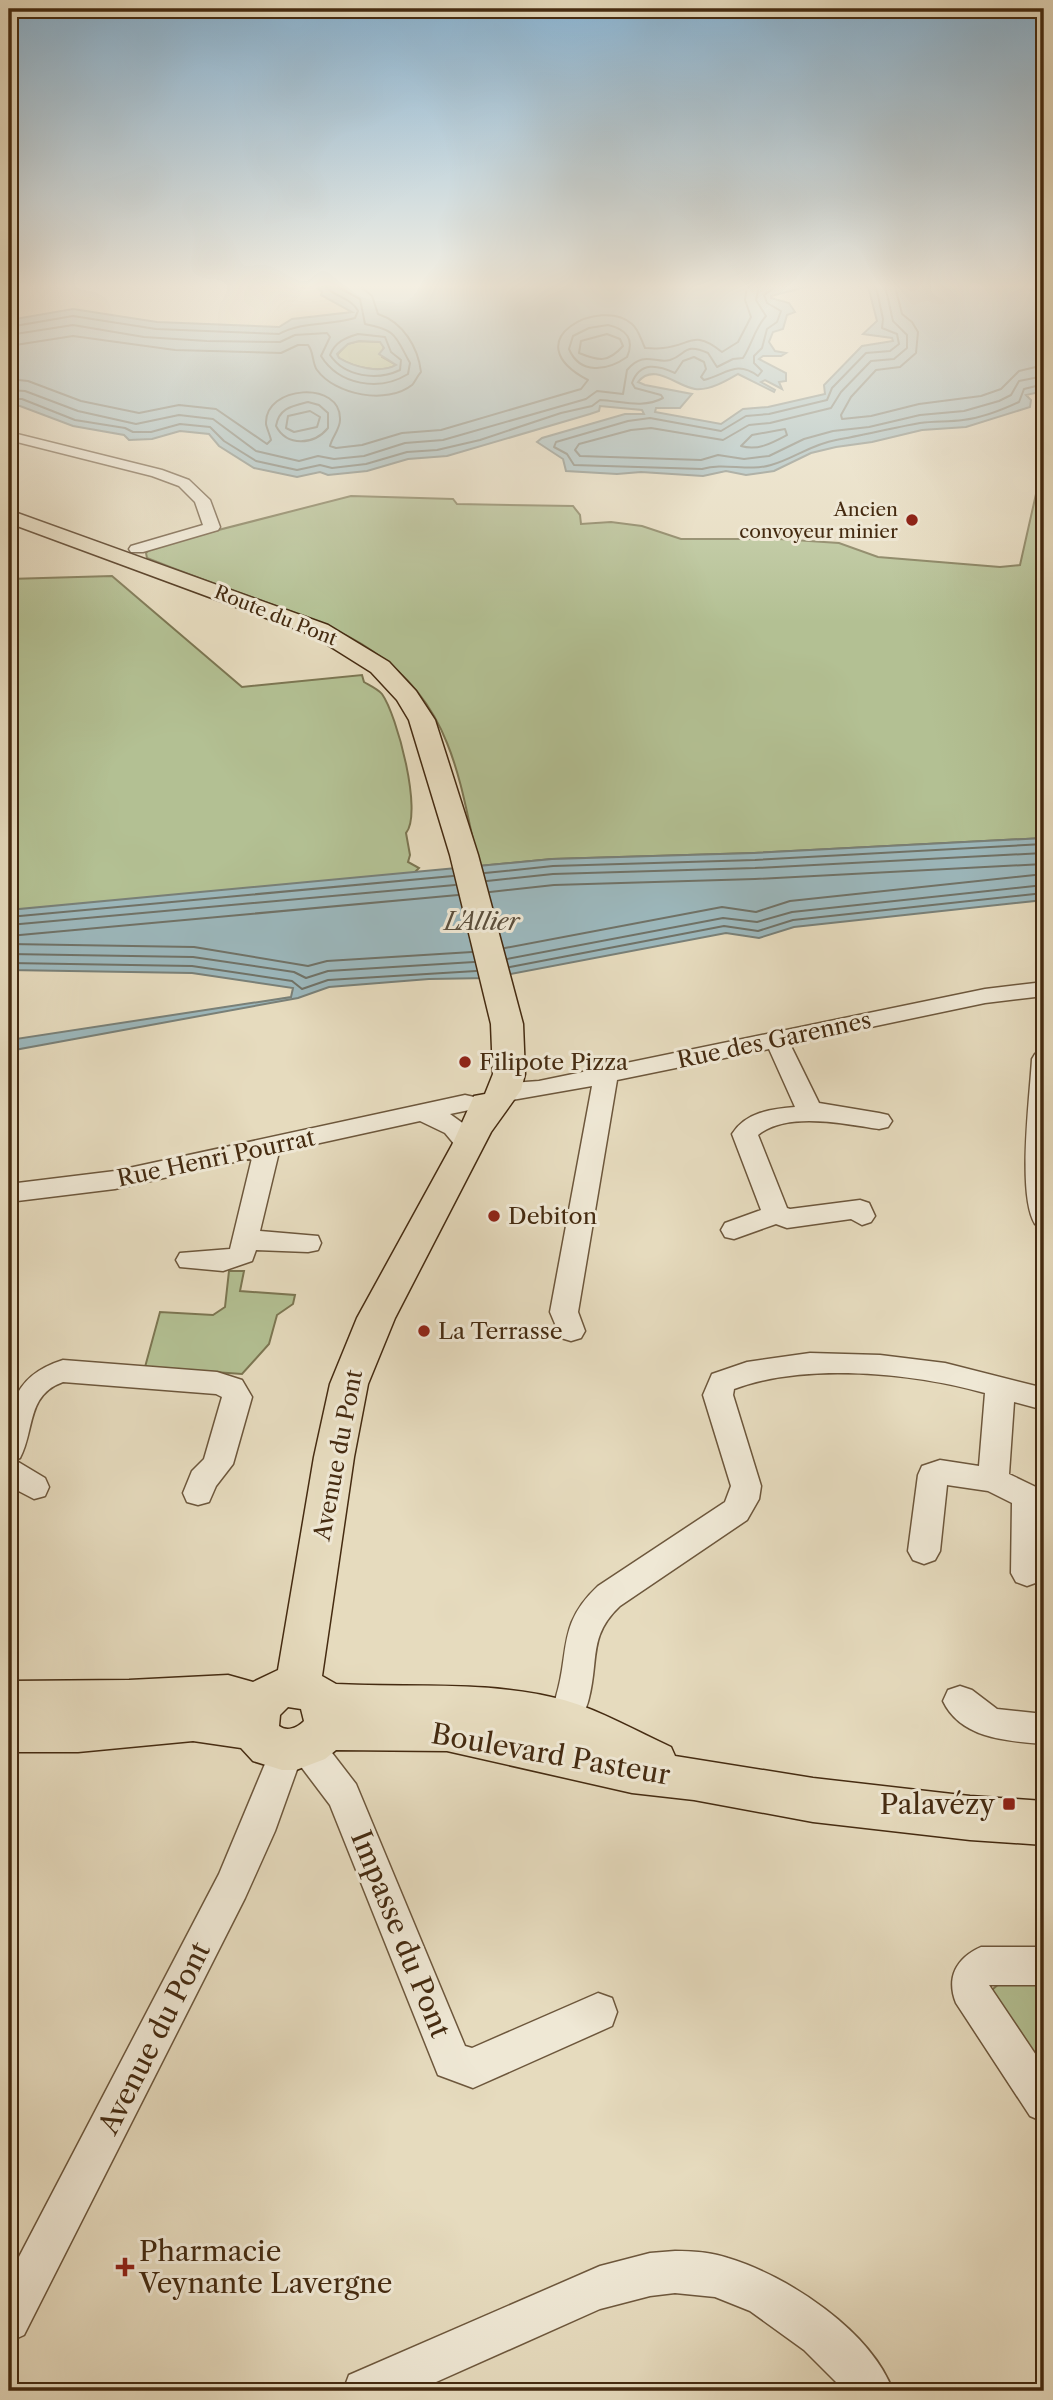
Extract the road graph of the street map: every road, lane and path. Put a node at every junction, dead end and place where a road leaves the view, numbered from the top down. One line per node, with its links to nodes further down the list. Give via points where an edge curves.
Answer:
1 (9, 436): 3 (street, via 157,473 197,493 212,527)
2 (9, 516): 5 (main road, Route du Pont, via 320,629 380,667 422,720 464,855)
3 (137, 549)
4 (1044, 989): 6 (street, Rue des Garennes, via 985,996)
5 (507, 1024): 9 (main road); 13 (main road, Avenue du Pont, via 506,1051)
6 (775, 1040): 8 (street, Rue des Garennes); 10 (street)
7 (1044, 1059): 16 (street, via 1039,1186)
8 (606, 1076): 9 (street, Rue des Garennes, via 539,1089); 23 (street, via 564,1312)
9 (505, 1090): 13 (main road, Avenue du Pont)
10 (809, 1110): 12 (street); 17 (street, via 753,1123 745,1134)
11 (421, 1113): 13 (street, Rue Henri Pourrat); 13 (street, via 445,1119 460,1131); 14 (street, Rue Henri Pourrat)
12 (879, 1121)
13 (471, 1125): 36 (main road, Avenue du Pont, via 376,1318 349,1384)
14 (267, 1148): 15 (street, Rue Henri Pourrat, via 115,1180); 20 (street)
15 (9, 1192)
16 (1043, 1206)
17 (777, 1214): 18 (street, via 787,1219 860,1209); 19 (street)
18 (863, 1216)
19 (734, 1230)
20 (245, 1240): 21 (street); 22 (street, via 242,1254 233,1260)
21 (308, 1243)
22 (190, 1260)
23 (571, 1331)
24 (1000, 1387): 25 (street); 29 (street); 39 (street, via 934,1373 838,1362 738,1373 722,1382 718,1395 746,1486 744,1499 736,1511 592,1612 582,1637 572,1700)
25 (1044, 1399)
26 (13, 1413): 27 (street); 31 (street, via 42,1376 64,1371 232,1388 237,1397 218,1464)
27 (9, 1450)
28 (9, 1470): 30 (street)
29 (993, 1480): 32 (street, via 940,1472 933,1475); 33 (street, via 1027,1497)
30 (34, 1487)
31 (198, 1493)
32 (924, 1550)
33 (1027, 1573)
34 (9, 1701): 36 (main road, via 228,1695)
35 (960, 1701): 37 (street, via 990,1723)
36 (294, 1722): 38 (main road, via 193,1721 78,1732); 39 (main road, Boulevard Pasteur); 42 (street, Impasse du Pont, via 344,1795 452,2061 473,2068); 44 (street, Avenue du Pont, via 257,1831 232,1886)
37 (1044, 1729)
38 (9, 1732)
39 (553, 1735): 40 (main road, Boulevard Pasteur, via 632,1772 813,1800)
40 (1044, 1823)
41 (1044, 1966): 43 (street, via 981,1966 971,1976 970,1990)
42 (598, 2012)
43 (1044, 2102)
44 (9, 2320)
45 (365, 2391): 46 (street, via 606,2285 654,2274 700,2273 752,2286 782,2306 825,2337)
46 (871, 2391)

